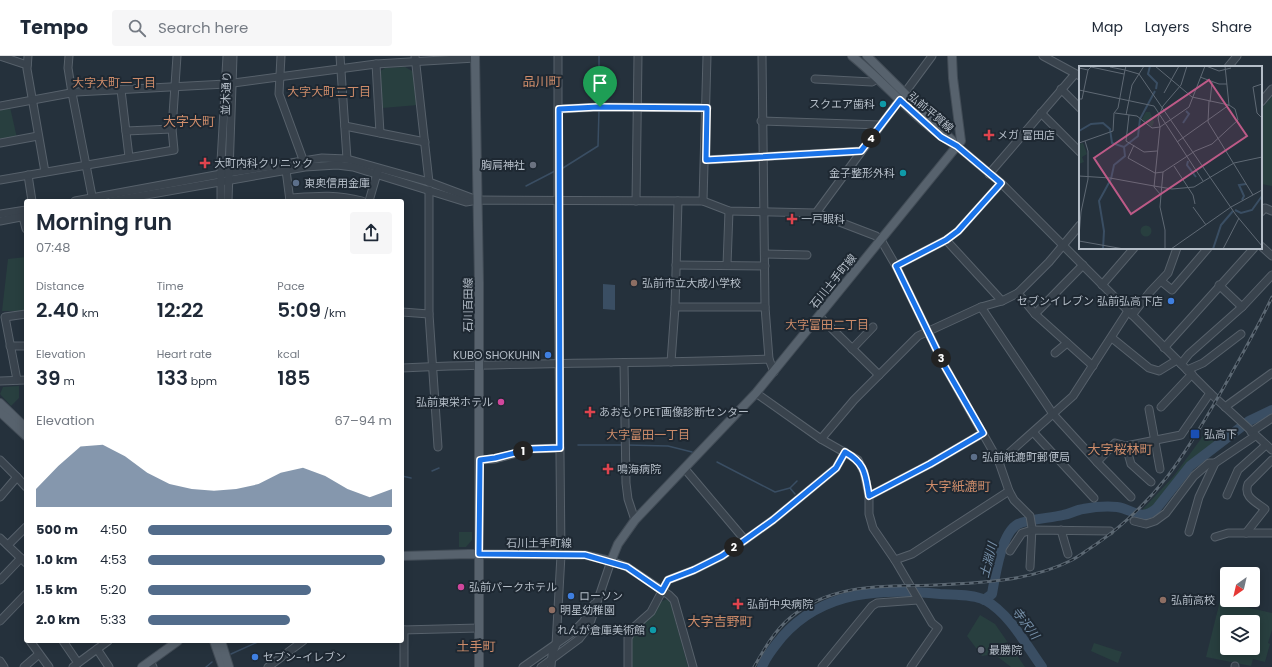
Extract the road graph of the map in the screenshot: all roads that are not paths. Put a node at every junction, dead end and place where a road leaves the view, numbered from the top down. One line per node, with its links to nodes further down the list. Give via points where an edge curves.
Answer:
1 (0, 56): 22 (street)
2 (28, 56): 22 (street)
3 (69, 56): 34 (street)
4 (177, 56): 30 (street)
5 (227, 56): 29 (street, 並木通り)
6 (234, 56): 29 (street, 並木通り)
7 (281, 56): 26 (street)
8 (340, 56): 24 (street)
9 (558, 56): 43 (street)
10 (638, 56): 40 (street)
11 (707, 56): 42 (street)
12 (762, 56): 45 (street)
13 (852, 56): 28 (main road, 弘前平賀線)
14 (868, 56): 35 (main road, 弘前平賀線)
15 (932, 56): 35 (street)
16 (952, 56): 54 (main road, 石川土手町線, via 962,140)
17 (1043, 56): 25 (street)
18 (1237, 56): 23 (street)
19 (475, 57): 20 (street); 85 (main road, 石川百田線)
20 (415, 59): 21 (street); 52 (street)
21 (376, 64): 24 (street); 50 (street)
22 (27, 65): 36 (street)
23 (1229, 66)
24 (340, 68): 26 (street); 47 (street)
25 (1077, 75): 31 (street)
26 (280, 76): 29 (street); 61 (street, via 279,94)
27 (815, 79): 28 (street, via 872,82)
28 (877, 79): 37 (main road, 弘前平賀線)
29 (229, 83): 30 (street); 66 (street, 並木通り); 67 (street, 並木通り)
30 (175, 87): 33 (street); 48 (street)
31 (1061, 89): 41 (street); 44 (street)
32 (1272, 89): 38 (street)
33 (121, 90): 34 (street); 49 (street)
34 (72, 93): 36 (street); 62 (street)
35 (905, 93): 37 (street); 54 (main road, 弘前平賀線)
36 (31, 99): 39 (street); 51 (street)
37 (900, 100): 46 (street); 54 (main road, 弘前平賀線, via 941,137)
38 (1262, 101)
39 (0, 106)
40 (637, 107): 42 (street); 43 (street); 87 (street)
41 (1079, 107)
42 (707, 108): 60 (street)
43 (559, 109): 86 (street)
44 (1041, 114): 56 (street); 68 (street)
45 (761, 121): 46 (street); 58 (street)
46 (881, 125): 55 (street)
47 (345, 126): 50 (street); 59 (street)
48 (172, 129): 49 (street); 57 (street, via 174,150)
49 (126, 132): 57 (street)
50 (380, 133): 52 (street)
51 (38, 136): 53 (street); 65 (street)
52 (425, 142): 74 (street)
53 (0, 143)
54 (957, 146): 68 (street); 100 (main road, 石川土手町線)
55 (861, 151): 58 (street); 94 (street)
56 (1079, 151)
57 (129, 157): 62 (street)
58 (763, 158): 60 (street); 93 (street)
59 (347, 159): 61 (street, via 322,158); 64 (street)
60 (706, 160): 89 (street)
61 (304, 164): 63 (street); 64 (street, via 337,165); 66 (street)
62 (84, 166): 65 (street); 76 (street)
63 (286, 170): 71 (street); 81 (street)
64 (378, 171): 74 (street); 84 (street)
65 (46, 172): 69 (street)
66 (230, 172): 67 (street); 71 (street, 並木通り)
67 (221, 174): 72 (street, 並木通り); 77 (street)
68 (989, 174): 73 (street)
69 (28, 175): 70 (street); 75 (street)
70 (0, 180)
71 (229, 181): 72 (street); 80 (street, 並木通り)
72 (221, 182): 78 (street); 79 (street, 並木通り)
73 (1001, 183): 101 (street, via 958,231); 102 (street)
74 (429, 186): 85 (street, via 466,202); 129 (street)
75 (32, 199)
76 (92, 199)
77 (97, 199)
78 (131, 199)
79 (221, 199)
80 (228, 199)
81 (290, 199)
82 (297, 199): 83 (street, via 325,195)
83 (354, 199)
84 (370, 199)
85 (478, 200): 86 (street); 146 (main road, 石川百田線)
86 (558, 200): 87 (street); 145 (street)
87 (636, 201): 88 (street)
88 (678, 201): 89 (street); 111 (street)
89 (704, 201): 90 (street)
90 (728, 211): 93 (street); 112 (street)
91 (1262, 211): 92 (street, via 1265,208)
92 (1272, 211)
93 (764, 212): 94 (street); 108 (street)
94 (816, 212): 100 (street)
95 (0, 214): 96 (street)
96 (24, 214)
97 (24, 214): 98 (street)
98 (0, 221)
99 (1079, 226): 102 (street)
100 (881, 240): 115 (street); 131 (main road, 石川土手町線)
101 (946, 240): 115 (street); 121 (street)
102 (1062, 245): 113 (street); 120 (street)
103 (1262, 247): 110 (street)
104 (1133, 249): 118 (street)
105 (1177, 249): 117 (street, via 1168,273)
106 (1207, 249): 117 (street, via 1172,290)
107 (1251, 251): 119 (street)
108 (765, 254): 109 (street); 114 (street)
109 (807, 255)
110 (1272, 256)
111 (676, 265): 112 (street); 122 (street)
112 (727, 265): 114 (street)
113 (1083, 265): 118 (street); 130 (street)
114 (765, 266): 123 (street)
115 (896, 266): 133 (street)
116 (1272, 275): 125 (street)
117 (1161, 281): 127 (street)
118 (1102, 285): 127 (street)
119 (1219, 285): 125 (street); 139 (street)
120 (1018, 293): 121 (street); 130 (street)
121 (1002, 301): 124 (street)
122 (675, 307): 123 (street); 143 (street)
123 (765, 307): 142 (street)
124 (981, 307): 133 (street); 165 (street)
125 (1242, 307): 144 (street)
126 (404, 312): 129 (street)
127 (1130, 313): 135 (street); 139 (street)
128 (24, 314): 137 (street, via 5,317)
129 (429, 314): 148 (street)
130 (1036, 314): 136 (street)
131 (819, 316): 140 (street); 151 (main road, 石川土手町線)
132 (873, 326): 140 (street)
133 (927, 332): 154 (street, via 918,336); 168 (street)
134 (1241, 334): 152 (street)
135 (1112, 338): 144 (street, via 1149,368 1159,371); 149 (street)
136 (1067, 343): 141 (street); 149 (street)
137 (10, 346): 138 (street); 155 (street)
138 (24, 346)
139 (1164, 348): 144 (street)
140 (852, 349): 154 (street)
141 (1055, 353)
142 (768, 359): 143 (street); 151 (street)
143 (671, 362): 147 (street)
144 (1179, 362): 152 (street)
145 (559, 363): 146 (street); 147 (street); 177 (street)
146 (479, 364): 148 (street); 180 (main road, 石川百田線)
147 (624, 364): 196 (street, via 628,499)
148 (432, 366): 150 (street); 175 (street)
149 (1093, 366): 165 (street, via 1073,396)
150 (404, 368)
151 (774, 372): 158 (main road, 石川土手町線)
152 (1190, 372): 159 (street); 161 (street)
153 (1272, 373): 162 (street)
154 (879, 375): 172 (street)
155 (17, 380): 156 (street); 157 (street)
156 (24, 380)
157 (0, 381)
158 (756, 393): 172 (street); 185 (main road, 石川土手町線)
159 (1210, 394): 162 (street); 173 (street, via 1180,436)
160 (0, 404): 167 (main road)
161 (1161, 407)
162 (1225, 407): 170 (street)
163 (1149, 409): 173 (street)
164 (0, 412): 171 (main road)
165 (1053, 414): 169 (street); 183 (street)
166 (1272, 418): 170 (street)
167 (24, 426)
168 (983, 433): 182 (street); 192 (street)
169 (1034, 433): 182 (street); 195 (street)
170 (1251, 433): 176 (street); 184 (street)
171 (24, 434)
172 (821, 439): 178 (street)
173 (1154, 440): 174 (street); 186 (street)
174 (1126, 446): 183 (street, via 1115,443); 188 (street, via 1132,464)
175 (438, 447)
176 (1269, 447): 191 (street, via 1238,470)
177 (560, 448): 180 (street, via 531,449); 212 (street)
178 (845, 452): 192 (street, via 858,460 864,472); 207 (street, via 836,468)
179 (0, 460): 187 (street)
180 (480, 460): 210 (main road, 石川百田線)
181 (1272, 460): 203 (street, via 1246,488 1249,497 1264,509)
182 (999, 462): 190 (street)
183 (1097, 462): 194 (street)
184 (1215, 463): 197 (street, via 1208,463 1194,476 1166,513 1146,524); 202 (street, via 1199,497)
185 (685, 469): 196 (main road, 石川土手町線); 207 (street)
186 (1160, 469)
187 (16, 477): 189 (street); 193 (street)
188 (1151, 482)
189 (24, 485)
190 (1009, 491): 199 (street, via 1030,518); 215 (street, via 912,554)
191 (1227, 495)
192 (869, 496): 215 (street, via 869,514 873,528)
193 (0, 497)
194 (1131, 497)
195 (1094, 498)
196 (635, 520): 216 (main road, 石川土手町線, via 618,544)
197 (1134, 521)
198 (24, 529): 208 (street)
199 (1032, 529): 200 (street); 209 (street, via 1022,533); 217 (street)
200 (1061, 530): 201 (street); 211 (street)
201 (1110, 531)
202 (1189, 532)
203 (1246, 533): 204 (street); 205 (street, via 1228,533)
204 (1272, 533)
205 (1215, 537)
206 (0, 538): 208 (street)
207 (745, 540): 219 (street, via 722,556 668,580)
208 (8, 545): 214 (street)
209 (1010, 551)
210 (479, 554): 212 (main road, 石川土手町線); 213 (main road, 石川土手町線); 224 (main road, 石川百田線)
211 (1068, 554)
212 (561, 555): 216 (main road, 石川土手町線, via 585,555); 234 (street)
213 (404, 556)
214 (24, 560): 218 (street)
215 (895, 560): 222 (street)
216 (611, 561): 219 (street, via 627,567); 221 (street)
217 (1030, 567)
218 (0, 580)
219 (662, 591): 253 (street, via 651,612 634,627 628,638); 254 (street, via 674,600)
220 (24, 596): 223 (street)
221 (597, 600): 234 (street, via 578,628); 238 (street, via 594,616 585,632)
222 (918, 600): 255 (street, via 877,603 872,606); 256 (street, via 938,628)
223 (0, 621)
224 (479, 628): 225 (street); 250 (main road, 石川百田線)
225 (404, 630)
226 (31, 643): 236 (street)
227 (64, 643): 240 (street)
228 (105, 643): 235 (street)
229 (176, 643): 239 (main road)
230 (215, 643): 246 (main road)
231 (221, 643): 247 (main road)
232 (300, 643): 248 (street)
233 (403, 643): 249 (street)
234 (556, 646): 238 (street, via 552,654); 251 (street)
235 (97, 649): 240 (street); 244 (street)
236 (39, 654): 242 (street); 243 (street)
237 (0, 661): 241 (street)
238 (552, 663): 252 (street)
239 (152, 664): 245 (main road)
240 (76, 665)
241 (4, 667)
242 (24, 667)
243 (49, 667)
244 (109, 667)
245 (142, 667)
246 (223, 667)
247 (229, 667)
248 (268, 667)
249 (404, 667)
250 (479, 667)
251 (523, 667)
252 (541, 667)
253 (628, 667)
254 (693, 667)
255 (822, 667)
256 (911, 667)

